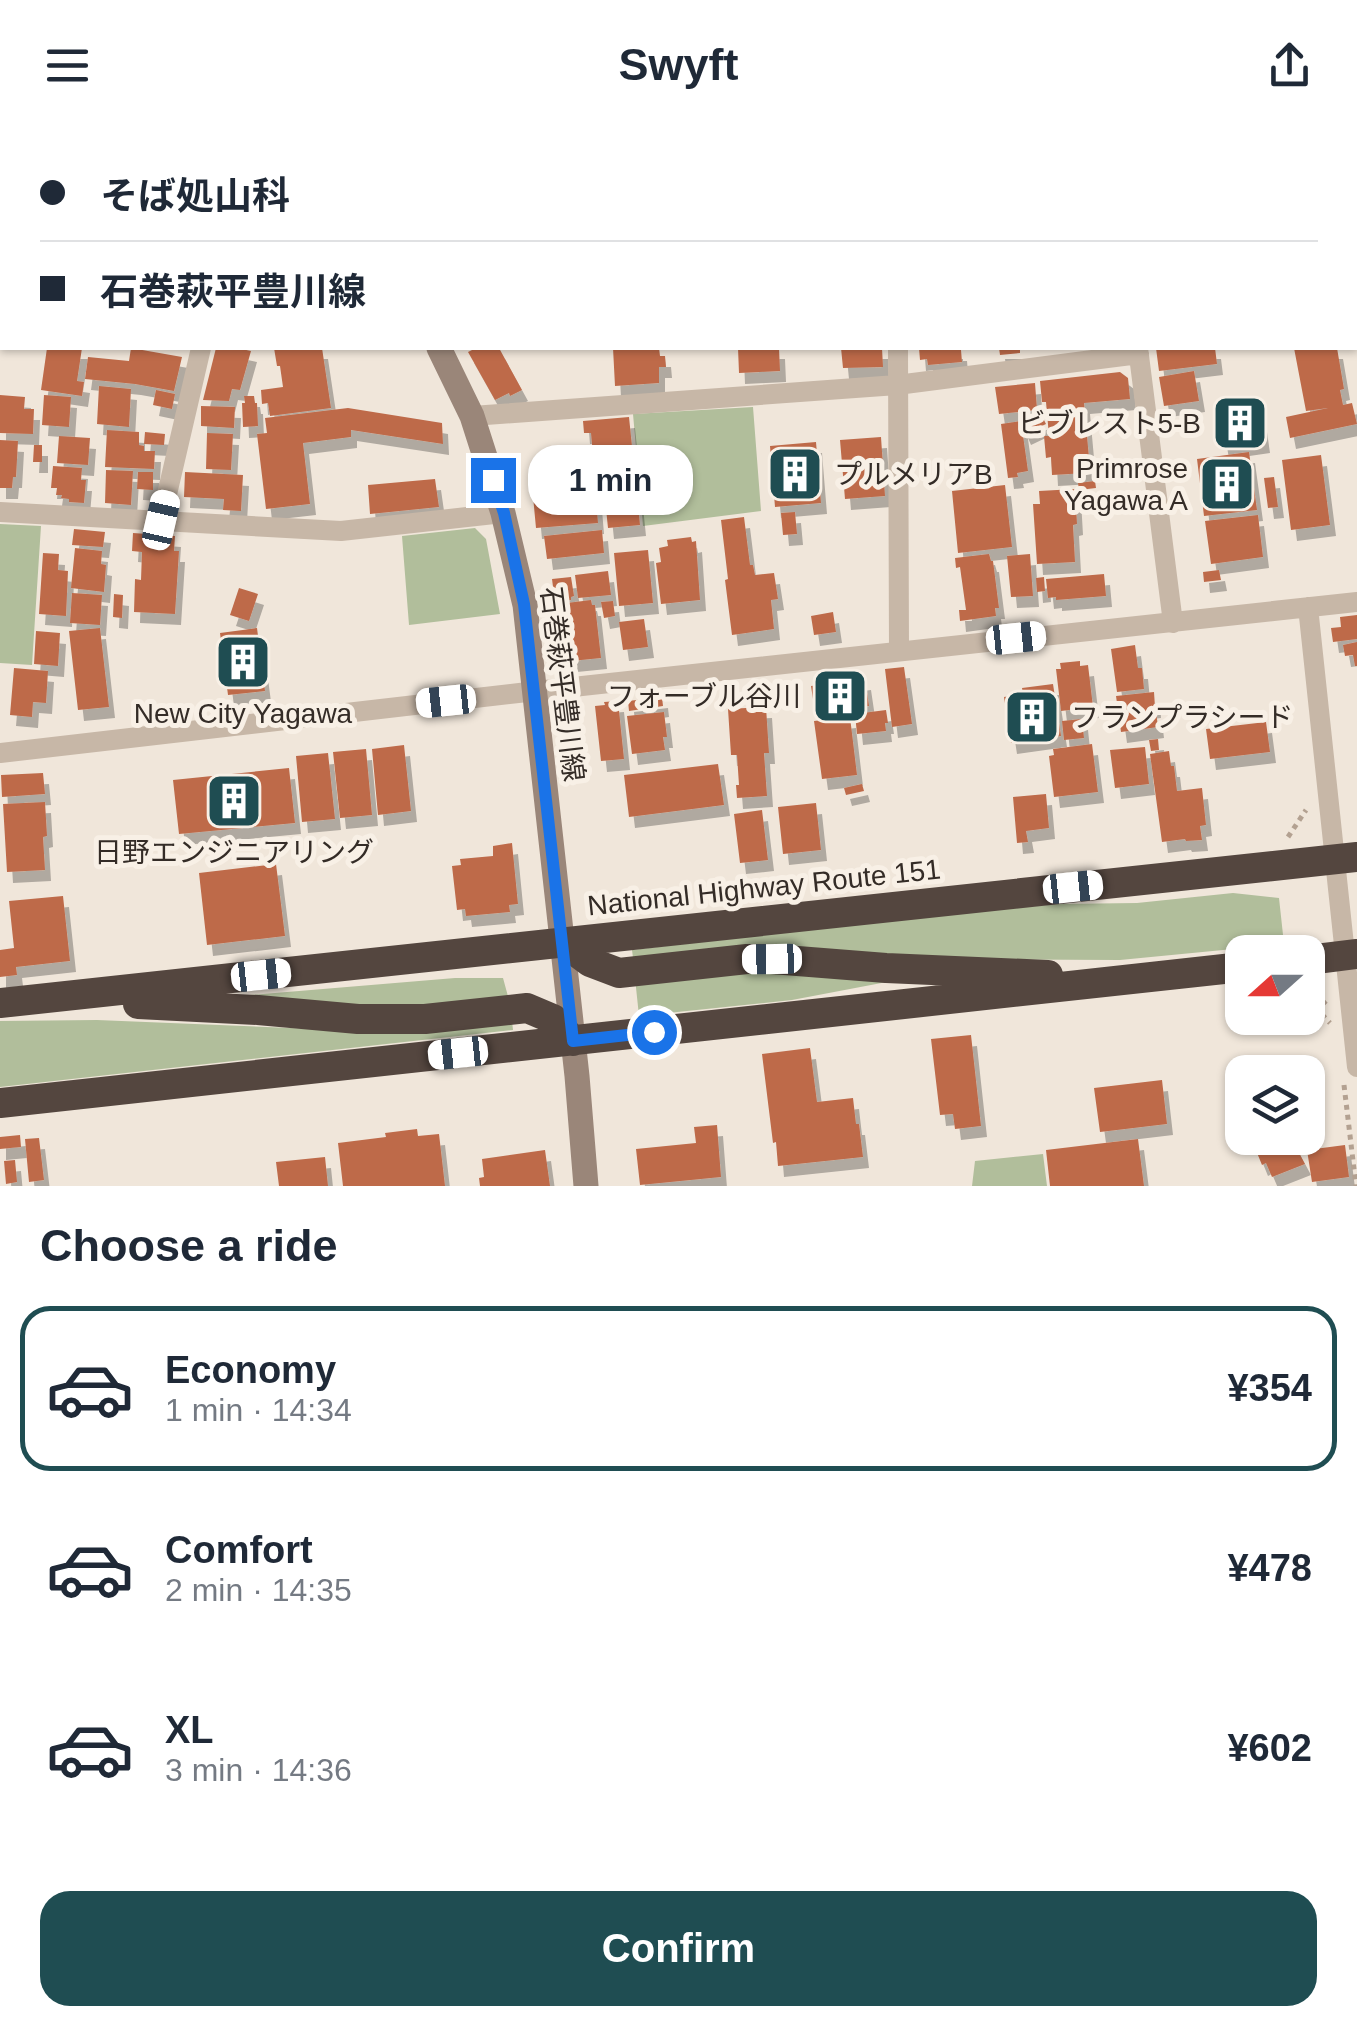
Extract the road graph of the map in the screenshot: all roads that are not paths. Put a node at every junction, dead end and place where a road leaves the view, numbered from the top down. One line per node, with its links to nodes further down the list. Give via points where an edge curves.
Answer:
1 (201, 350): 9 (street)
2 (440, 350): 6 (main road, 石巻萩平豊川線)
3 (898, 350): 5 (street)
4 (1139, 351): 5 (street); 12 (street)
5 (897, 385): 6 (street); 13 (street)
6 (472, 416): 8 (main road, 石巻萩平豊川線)
7 (0, 512): 9 (street)
8 (504, 513): 9 (street, via 341,531); 14 (main road, 石巻萩平豊川線)
9 (161, 520)
10 (1357, 602): 11 (street)
11 (1308, 607): 12 (street); 16 (street)
12 (1173, 623): 13 (street)
13 (899, 650): 14 (street)
14 (536, 691): 15 (street); 17 (main road, 石巻萩平豊川線)
15 (0, 752)
16 (1346, 858): 17 (highway, National Highway Route 151); 18 (street)
17 (562, 942): 21 (highway, via 619,973 772,959); 22 (highway, National Highway Route 151); 23 (main road, 石巻萩平豊川線)
18 (1351, 955): 19 (highway); 24 (street)
19 (1325, 958)
20 (1225, 970): 21 (highway)
21 (1141, 980): 23 (highway)
22 (3, 1003): 23 (highway, via 170,1004 358,1019 527,1008 553,1019)
23 (573, 1041): 25 (highway); 26 (main road, 石巻萩平豊川線)
24 (1350, 1070)
25 (0, 1103)
26 (586, 1186)

